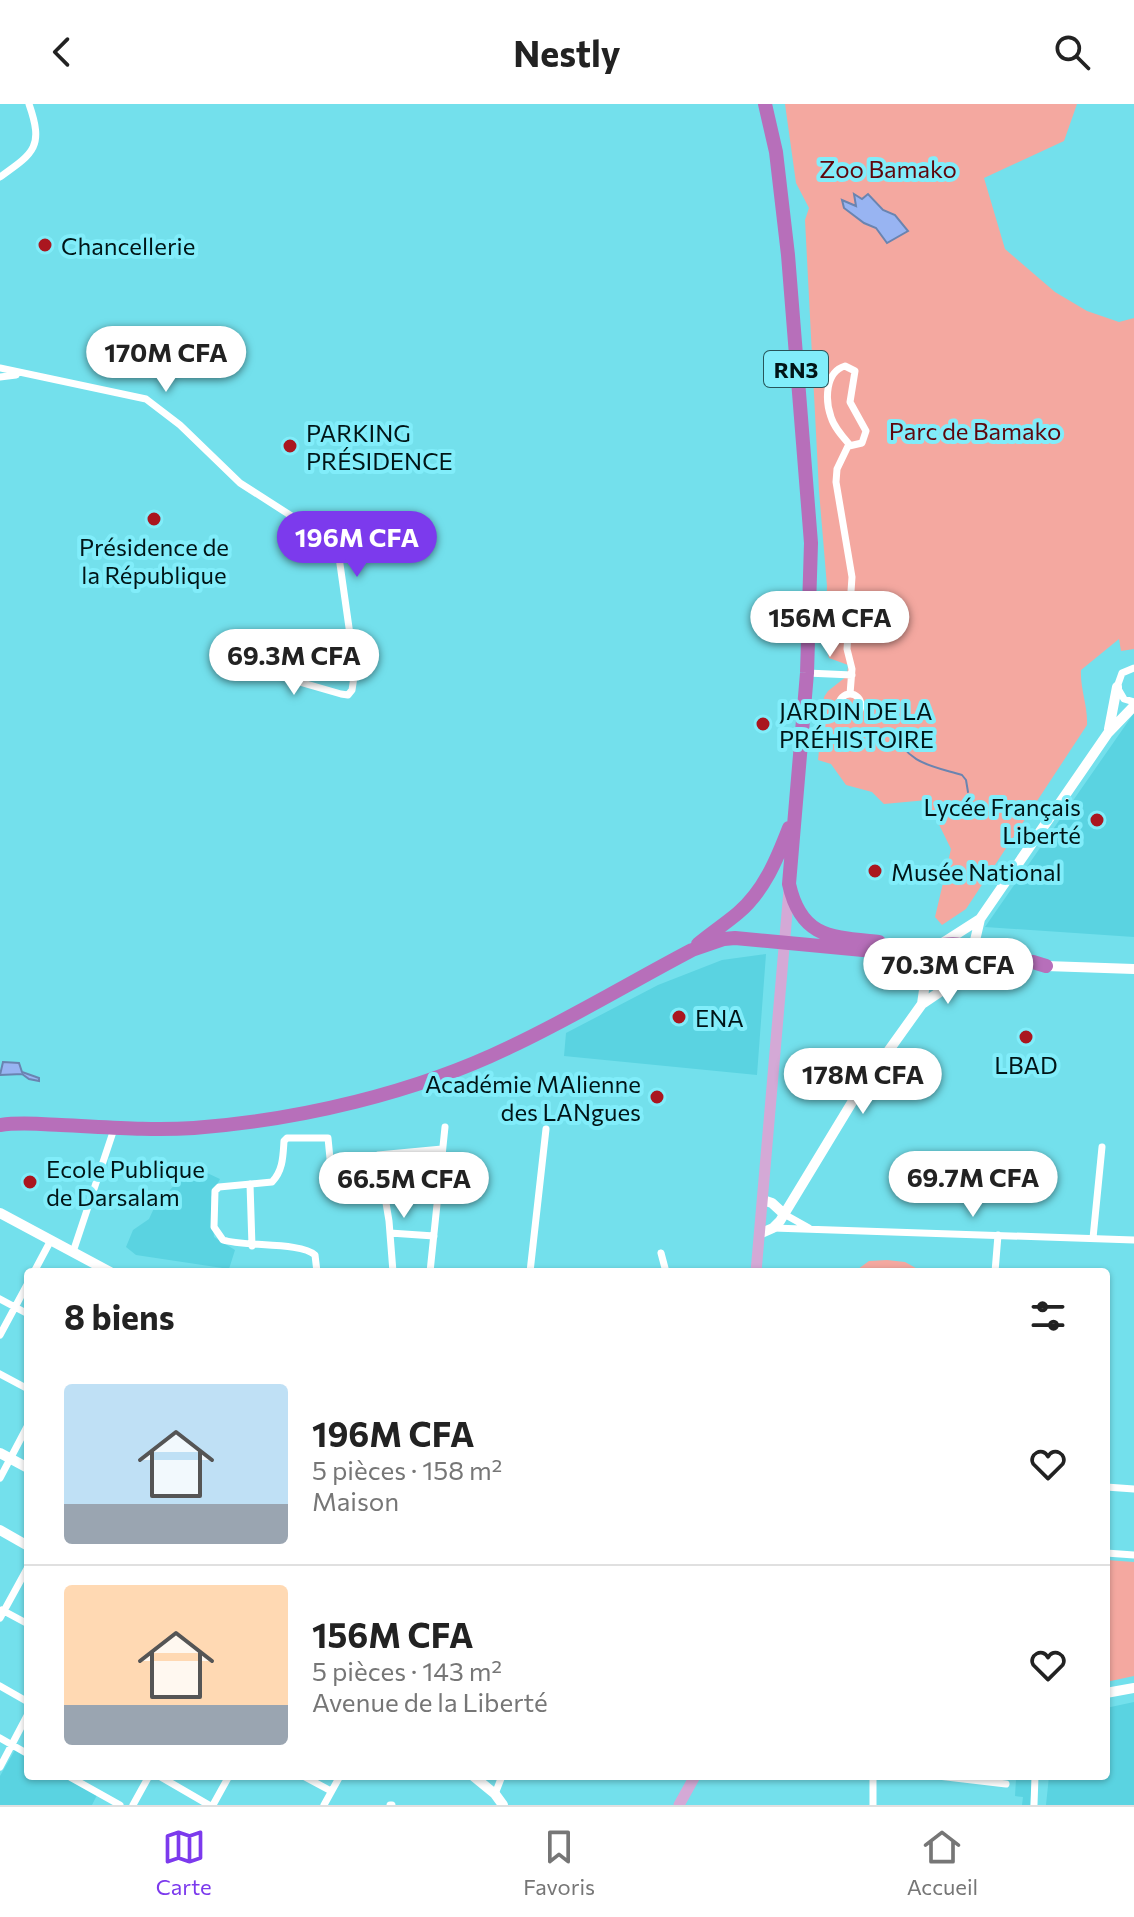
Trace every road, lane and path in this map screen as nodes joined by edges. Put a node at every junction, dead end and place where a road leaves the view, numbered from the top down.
1 (29, 104) edge
2 (765, 104) edge
3 (0, 166) edge
4 (3, 175) edge
5 (0, 368) edge
6 (22, 375) junction
7 (0, 377) edge
8 (849, 446) junction
9 (244, 666) dead end
10 (1134, 668) edge
11 (807, 673) junction
12 (852, 675) junction
13 (1117, 687) junction
14 (850, 694) dead end
15 (1134, 704) edge
16 (1108, 733) junction
17 (795, 813) junction
18 (789, 884) junction
19 (980, 919) junction
20 (941, 944) junction
21 (692, 950) junction
22 (978, 957) junction
23 (926, 961) junction
24 (1046, 966) joint
25 (1134, 969) edge
26 (956, 981) junction
27 (922, 1004) junction
28 (0, 1125) edge
29 (115, 1127) junction
30 (445, 1127) dead end
31 (546, 1129) dead end
32 (1102, 1147) dead end
33 (442, 1149) junction
34 (332, 1179) dead end
35 (250, 1184) junction
36 (763, 1200) junction
37 (0, 1213) edge
38 (784, 1214) junction
39 (773, 1228) junction
40 (811, 1229) junction
41 (390, 1233) junction
42 (759, 1234) junction
43 (998, 1235) junction
44 (434, 1236) junction
45 (1093, 1238) junction
46 (51, 1240) junction
47 (1134, 1240) edge
48 (252, 1246) junction
49 (73, 1252) junction
50 (661, 1253) dead end
51 (36, 1268) edge
52 (103, 1268) edge
53 (317, 1268) edge
54 (393, 1268) edge
55 (430, 1268) edge
56 (530, 1268) edge
57 (665, 1268) edge
58 (756, 1268) edge
59 (995, 1268) edge
60 (24, 1290) edge
61 (0, 1299) edge
62 (15, 1307) junction
63 (24, 1312) edge
64 (0, 1335) edge
65 (0, 1374) edge
66 (24, 1387) edge
67 (24, 1430) edge
68 (5, 1456) edge
69 (24, 1466) edge
70 (0, 1478) edge
71 (1110, 1487) edge
72 (1134, 1489) edge
73 (0, 1530) edge
74 (24, 1544) edge
75 (1110, 1553) edge
76 (1134, 1555) edge
77 (24, 1574) edge
78 (1, 1613) edge
79 (24, 1622) edge
80 (0, 1686) edge
81 (1134, 1688) edge
82 (1110, 1692) edge
83 (24, 1700) edge
84 (24, 1721) edge
85 (0, 1738) edge
86 (11, 1744) junction
87 (24, 1752) edge
88 (0, 1767) edge
89 (76, 1780) edge
90 (147, 1780) edge
91 (166, 1780) edge
92 (227, 1780) edge
93 (310, 1780) edge
94 (338, 1780) edge
95 (478, 1780) edge
96 (500, 1780) edge
97 (693, 1780) edge
98 (873, 1780) edge
99 (972, 1780) edge
100 (1035, 1780) edge
101 (1006, 1784) dead end
102 (331, 1791) junction
103 (495, 1794) junction
104 (120, 1805) edge
105 (133, 1805) edge
106 (211, 1805) edge
107 (324, 1805) edge
108 (503, 1805) edge
109 (679, 1805) edge
110 (873, 1805) edge
111 (1034, 1805) edge

1 - 4 street
2 - 11 highway, RN3
3 - 4 street
5 - 6 street
6 - 7 street
6 - 9 street
8 - 8 street
8 - 12 street
10 - 13 street
11 - 12 street
11 - 17 highway, RN3
12 - 14 street
13 - 15 street
13 - 16 street
15 - 16 street
16 - 19 street
17 - 18 highway
17 - 21 highway
18 - 20 highway
18 - 36 main road
19 - 20 street
19 - 22 street
20 - 22 highway
20 - 23 street
21 - 23 highway
21 - 29 highway
22 - 23 highway
22 - 24 highway
22 - 26 highway
23 - 26 highway
23 - 27 street
24 - 25 street
26 - 27 street
27 - 38 street
28 - 29 highway
29 - 49 street
30 - 33 street
31 - 56 street
32 - 45 street
33 - 41 street
33 - 44 street
34 - 35 street
35 - 48 street
35 - 48 street
36 - 38 street
36 - 42 main road
37 - 46 street
38 - 39 street
38 - 40 street
39 - 40 street
39 - 42 street
40 - 43 street
41 - 44 street
41 - 54 street
42 - 58 main road
43 - 45 street
43 - 59 street
44 - 55 street
45 - 47 street
46 - 49 street
46 - 51 street
48 - 53 street
49 - 52 street
50 - 57 street
60 - 62 street
61 - 62 street
62 - 63 street
62 - 64 street
65 - 66 street
67 - 68 street
68 - 69 street
68 - 70 street
71 - 72 street
73 - 74 street
75 - 76 street
77 - 78 street
78 - 79 street
80 - 83 street
81 - 82 street
84 - 86 street
85 - 86 street
86 - 87 street
86 - 88 street
89 - 104 street
90 - 105 street
91 - 106 street
92 - 106 street
93 - 102 street
94 - 102 street
95 - 103 street
96 - 103 street
97 - 109 main road
98 - 110 street
99 - 101 street
100 - 111 street
102 - 107 street
103 - 108 street

